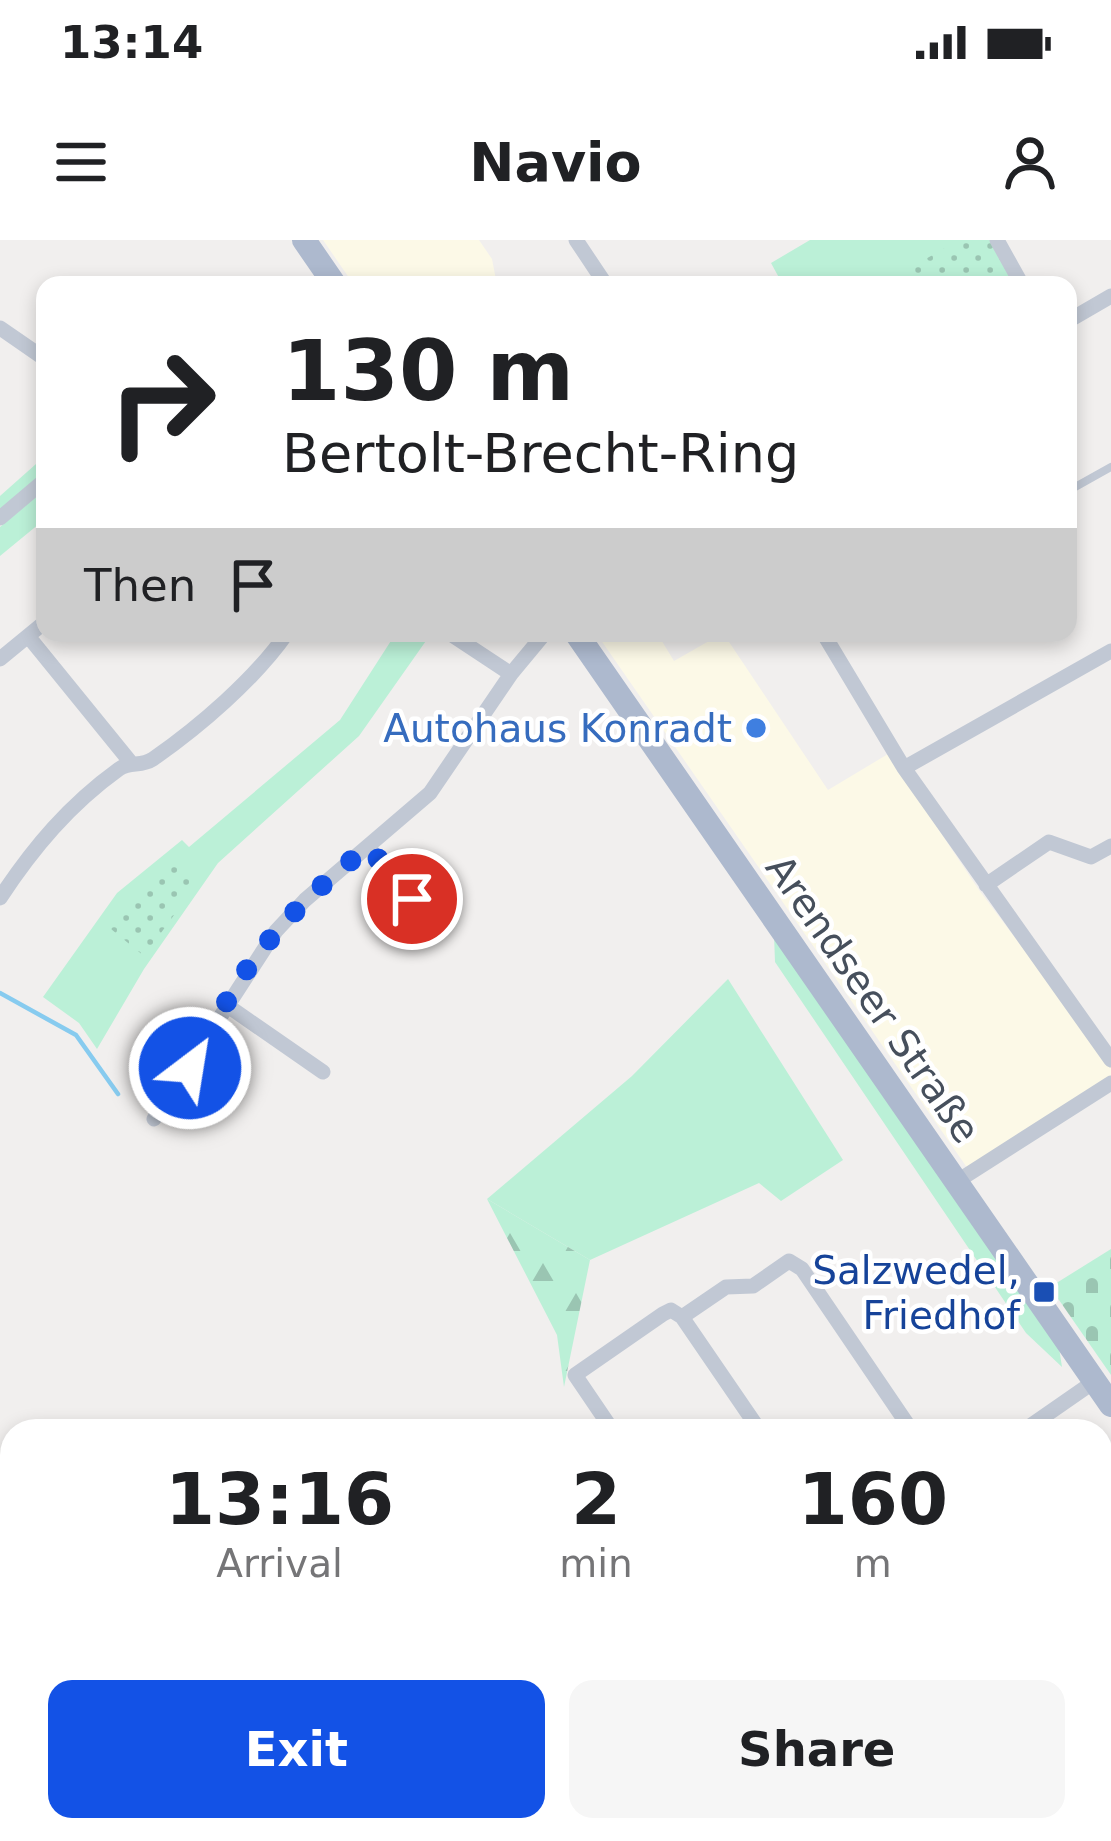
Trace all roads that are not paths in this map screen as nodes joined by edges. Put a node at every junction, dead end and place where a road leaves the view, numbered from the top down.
1 (304, 240) edge
2 (576, 240) edge
3 (998, 240) edge
4 (326, 276) edge
5 (600, 276) edge
6 (1017, 276) edge
7 (1111, 296) edge
8 (1077, 316) edge
9 (0, 328) edge
10 (36, 352) edge
11 (1111, 466) edge
12 (1077, 486) edge
13 (36, 488) edge
14 (0, 518) edge
15 (36, 629) edge
16 (28, 636) junction
17 (280, 642) edge
18 (463, 642) edge
19 (538, 642) edge
20 (582, 642) edge
21 (828, 642) edge
22 (1111, 651) edge
23 (0, 659) edge
24 (511, 674) junction
25 (132, 764) junction
26 (904, 768) junction
27 (1111, 846) edge
28 (368, 847) junction
29 (986, 885) junction
30 (0, 898) edge
31 (434, 926) dead end
32 (225, 1004) junction
33 (1111, 1060) edge
34 (323, 1072) dead end
35 (1111, 1083) edge
36 (154, 1119) dead end
37 (956, 1181) junction
38 (682, 1317) junction
39 (1094, 1381) junction
40 (1111, 1405) edge
41 (605, 1419) edge
42 (752, 1419) edge
43 (904, 1419) edge
44 (1040, 1419) edge

1 - 4 main road
2 - 5 street
3 - 6 street
7 - 8 street
9 - 10 street
11 - 12 lane
13 - 14 street
15 - 16 street
16 - 23 street
16 - 25 street
17 - 25 street
18 - 24 street
19 - 24 street
20 - 37 main road, Arendseer Straße
21 - 26 street
22 - 26 street
24 - 28 street
25 - 30 street
26 - 29 street
27 - 29 street
28 - 31 street
28 - 32 street
29 - 33 street
32 - 34 street
32 - 36 street
35 - 37 street
37 - 39 main road, Arendseer Straße
38 - 41 street
38 - 42 street
38 - 43 street
39 - 40 main road, Arendseer Straße
39 - 44 street

